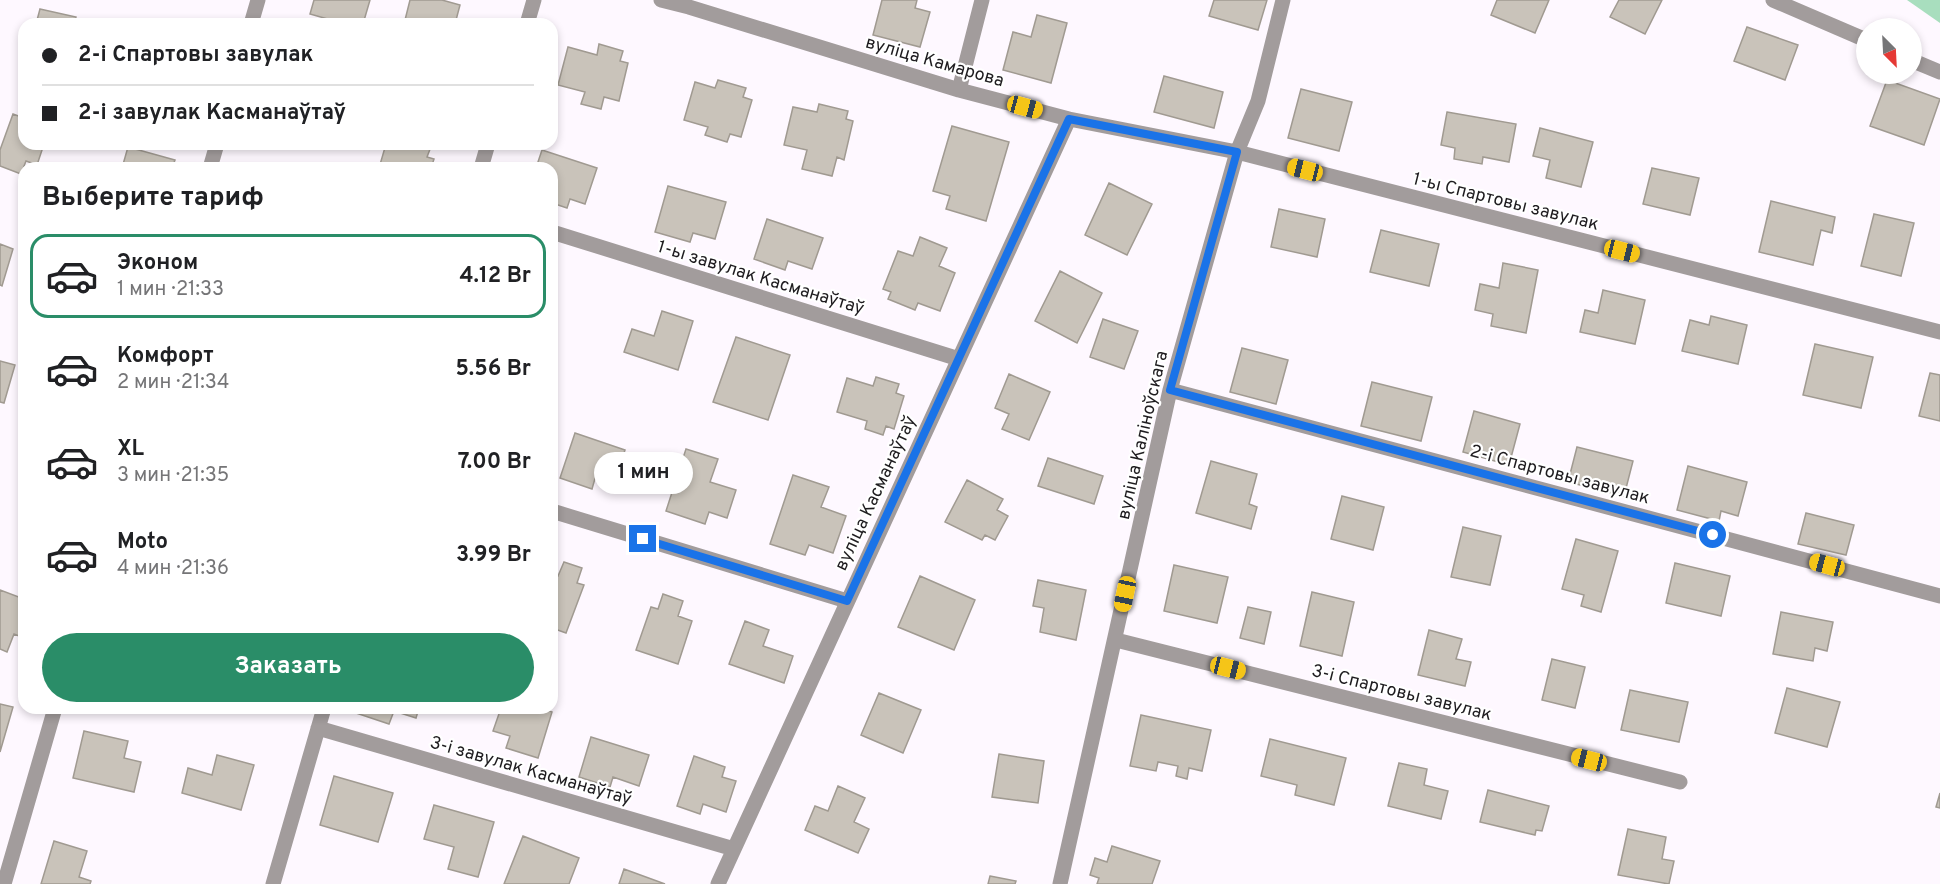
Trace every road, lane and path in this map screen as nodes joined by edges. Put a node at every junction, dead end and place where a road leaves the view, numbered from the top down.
1 (258, 0) edge
2 (534, 0) edge
3 (661, 0) edge
4 (982, 0) edge
5 (1283, 0) edge
6 (1773, 0) edge
7 (690, 3) edge
8 (253, 18) edge
9 (529, 18) edge
10 (1856, 36) edge
11 (1922, 65) edge
12 (1940, 72) edge
13 (959, 90) junction
14 (1069, 119) junction
15 (1237, 152) junction
16 (558, 234) edge
17 (1940, 332) edge
18 (959, 359) junction
19 (1170, 390) junction
20 (558, 513) edge
21 (1940, 596) edge
22 (847, 601) junction
23 (1116, 640) junction
24 (53, 714) edge
25 (322, 714) edge
26 (318, 728) junction
27 (1680, 782) dead end
28 (734, 849) junction
29 (4, 884) edge
30 (273, 884) edge
31 (718, 884) edge
32 (1060, 884) edge

1 - 8 street
2 - 9 street
3 - 7 street, вуліца Камарова
4 - 13 street
5 - 15 street, вуліца Каліноўскага
6 - 10 street
7 - 13 street, вуліца Камарова
11 - 12 street
13 - 14 street, вуліца Камарова
14 - 15 street, вуліца Камарова
14 - 18 street, вуліца Касманаўтаў
15 - 17 street, 1-ы Спартовы завулак
15 - 19 street, вуліца Каліноўскага
16 - 18 street, 1-ы завулак Касманаўтаў
18 - 22 street, вуліца Касманаўтаў
19 - 21 street, 2-і Спартовы завулак
19 - 23 street, вуліца Каліноўскага
20 - 22 street
22 - 28 street, вуліца Касманаўтаў
23 - 27 street, 3-і Спартовы завулак
23 - 32 street, вуліца Каліноўскага
24 - 29 street
25 - 26 street
26 - 28 street, 3-і завулак Касманаўтаў
26 - 30 street
28 - 31 street, вуліца Касманаўтаў

